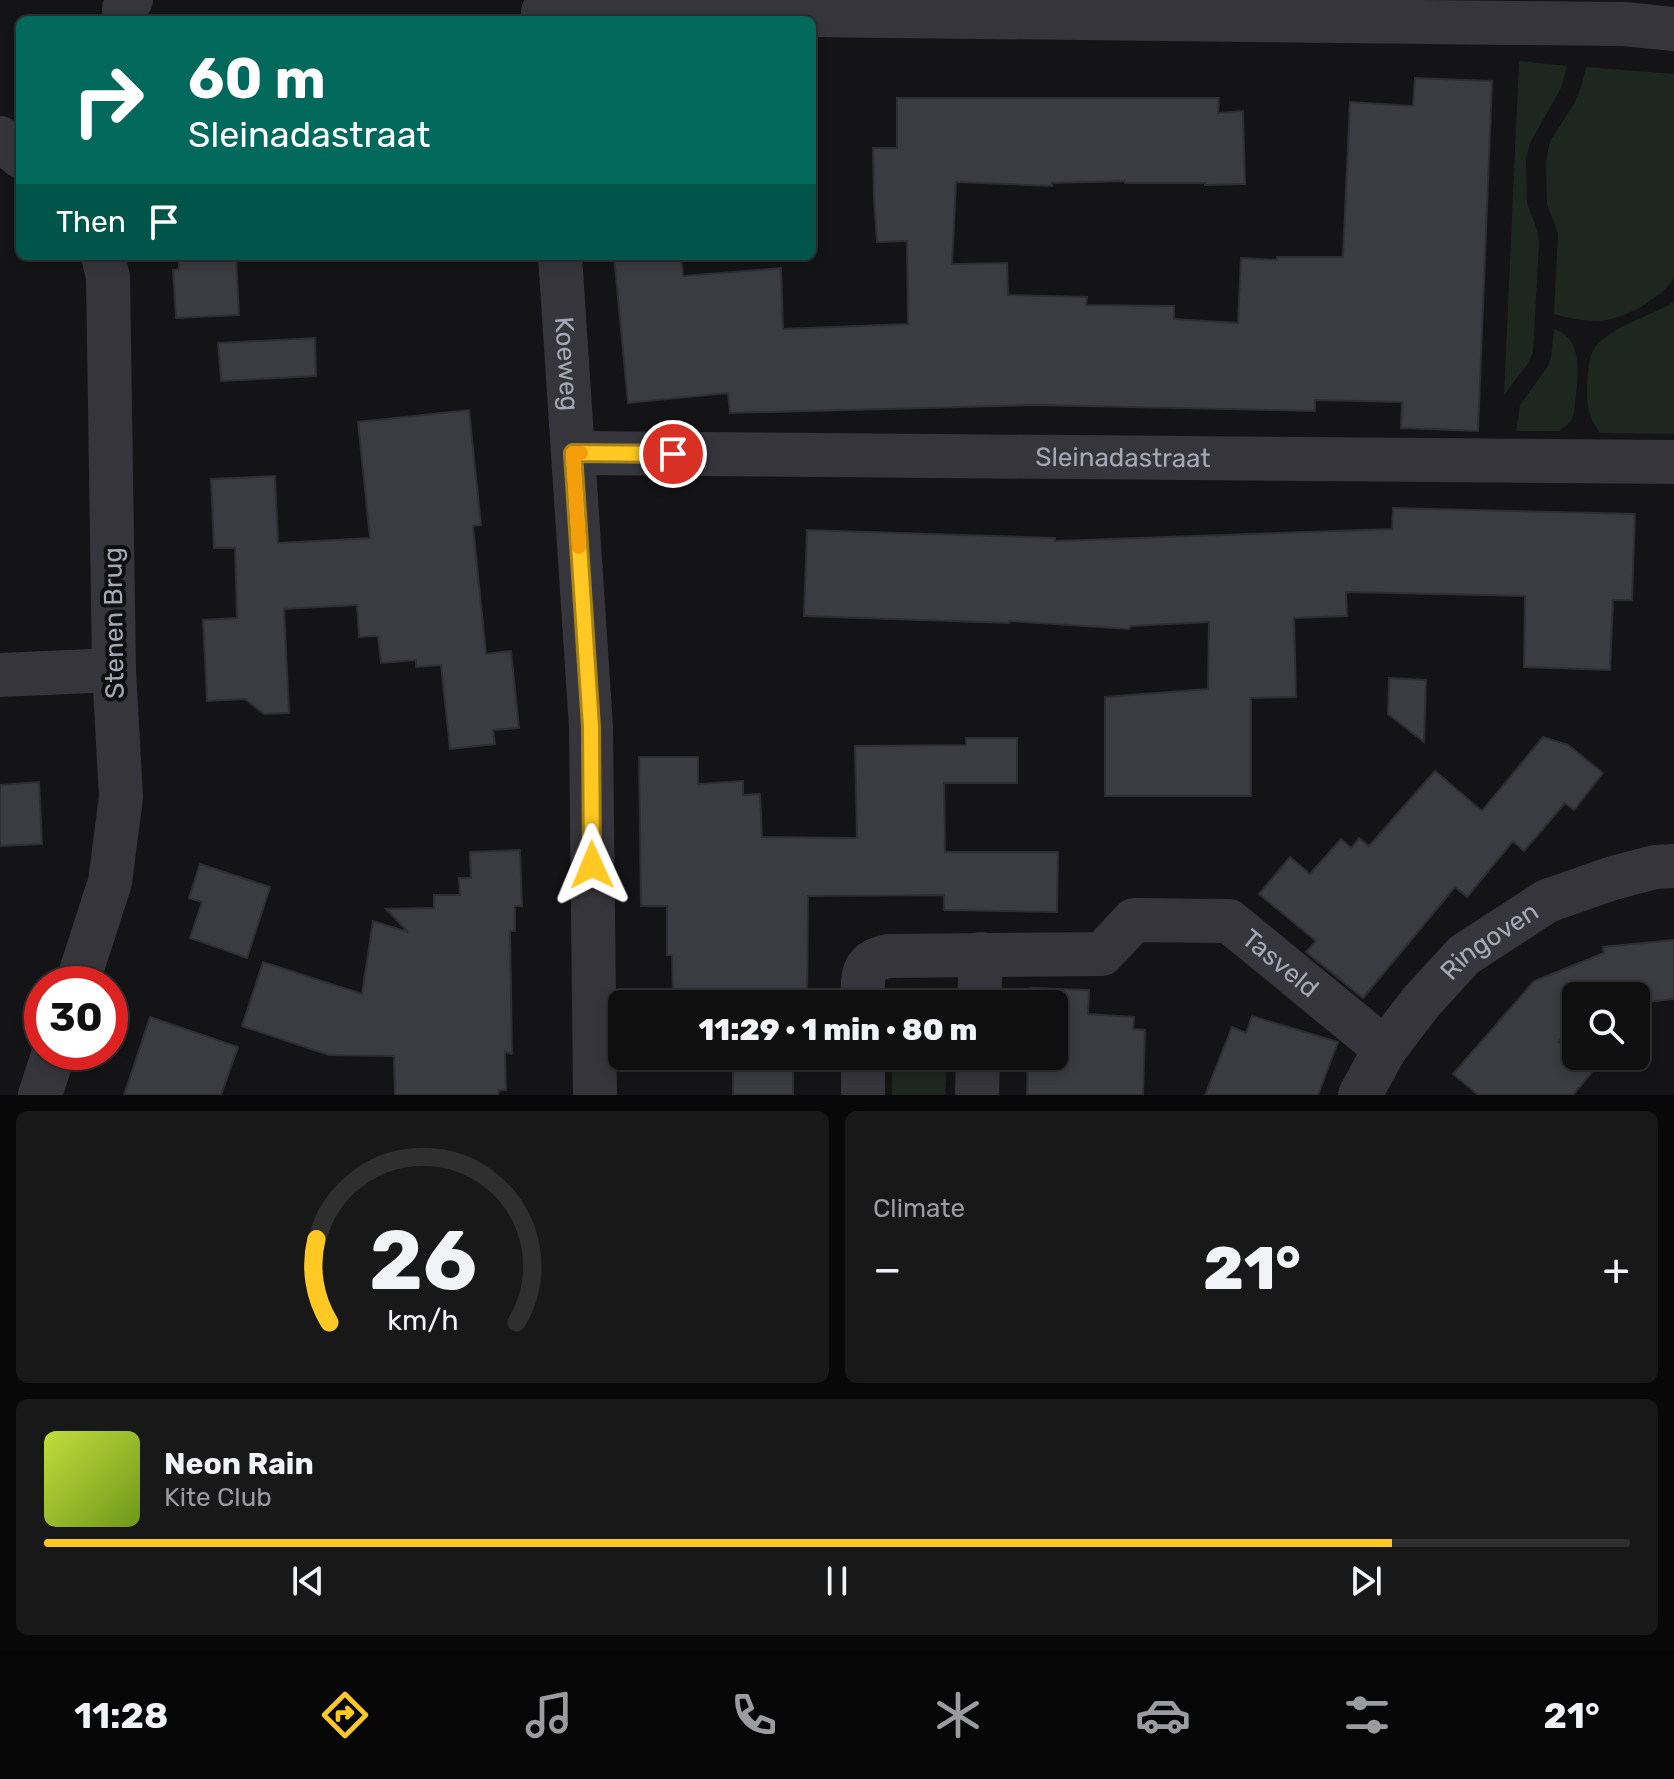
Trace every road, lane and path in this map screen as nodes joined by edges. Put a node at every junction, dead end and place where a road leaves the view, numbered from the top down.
1 (543, 11) edge
2 (1625, 12) edge
3 (1674, 29) edge
4 (0, 138) edge
5 (16, 152) edge
6 (104, 260) edge
7 (560, 260) edge
8 (573, 453) junction
9 (1674, 462) edge
10 (114, 670) junction
11 (0, 675) edge
12 (1674, 866) edge
13 (981, 954) junction
14 (83, 966) edge
15 (863, 990) edge
16 (980, 990) edge
17 (1385, 1049) junction
18 (48, 1070) edge
19 (863, 1070) edge
20 (978, 1070) edge
21 (40, 1095) edge
22 (595, 1095) edge
23 (863, 1095) edge
24 (977, 1095) edge
25 (1360, 1095) edge

1 - 2 street
2 - 3 street
4 - 5 street
6 - 10 street, Stenen Brug
7 - 8 street, Koeweg
8 - 9 street, Sleinadastraat
8 - 22 street, Koeweg
10 - 11 street
10 - 14 street, Stenen Brug
12 - 17 street, Ringoven
13 - 15 street, Tasveld
13 - 16 street
13 - 17 street, Tasveld
17 - 25 street, Ringoven
18 - 21 street
19 - 23 street
20 - 24 street

